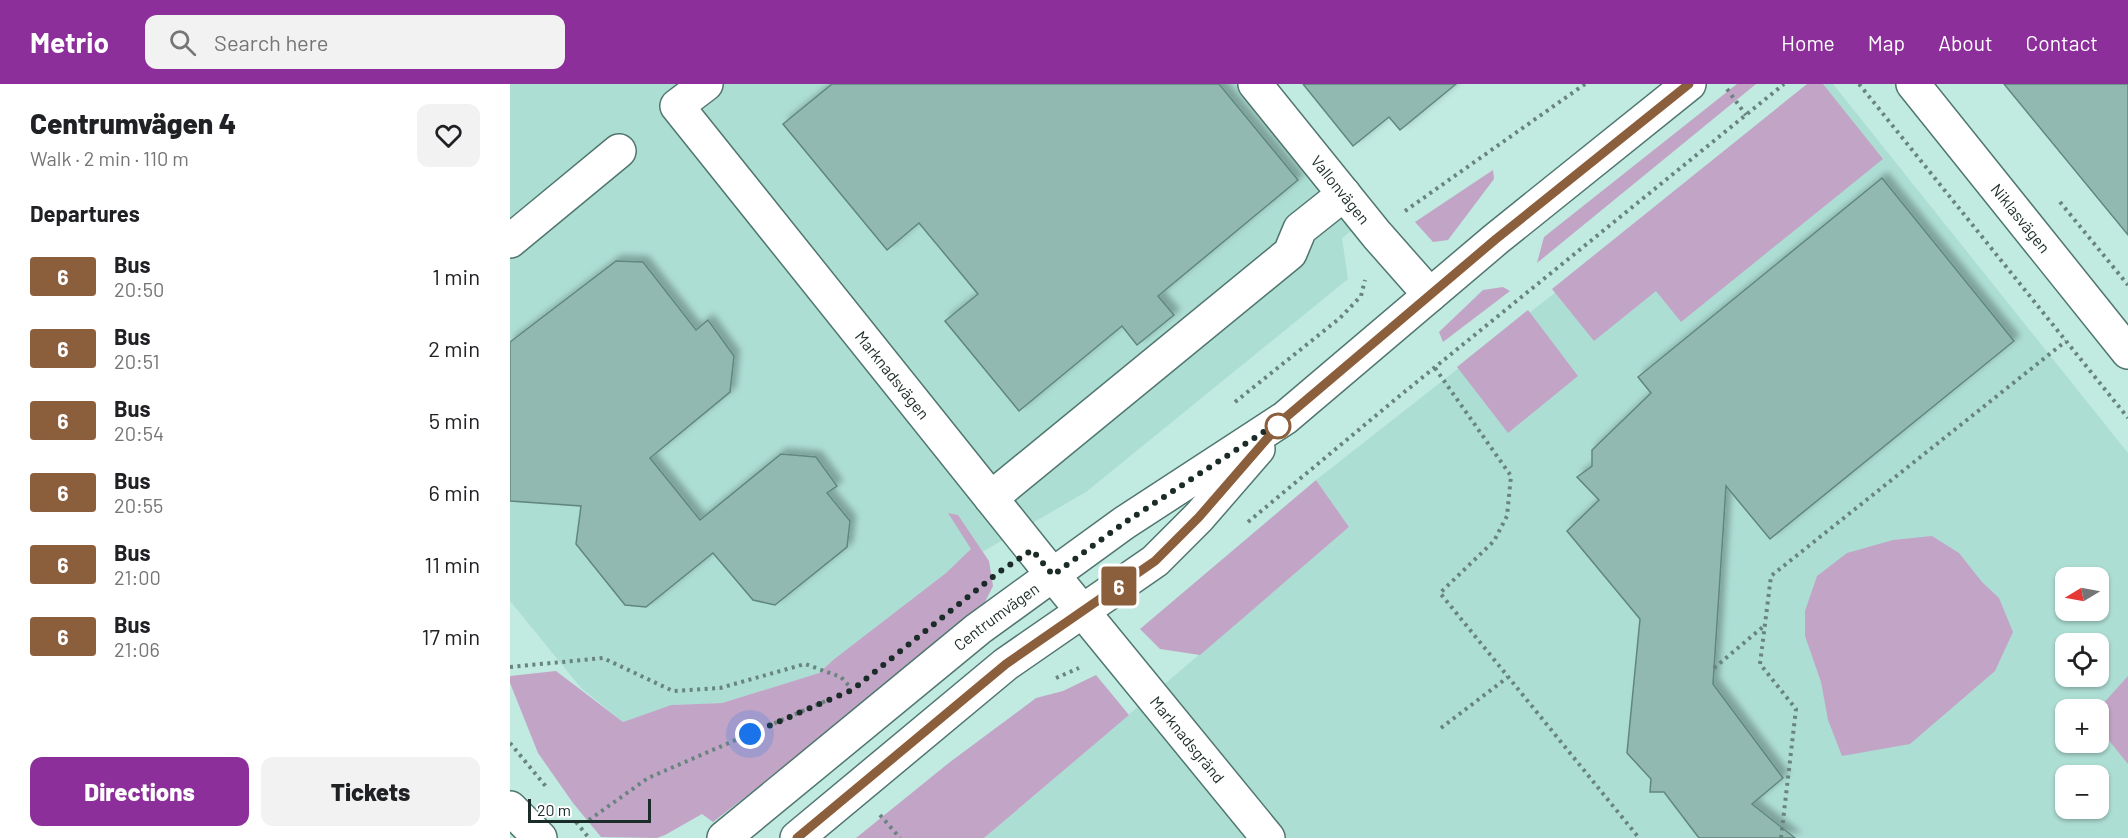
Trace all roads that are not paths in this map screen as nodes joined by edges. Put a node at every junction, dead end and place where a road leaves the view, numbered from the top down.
1 (706, 84) edge
2 (1255, 84) edge
3 (1689, 84) edge
4 (1913, 84) edge
5 (620, 151) dead end
6 (1344, 194) junction
7 (510, 241) edge
8 (1430, 295) junction
9 (2128, 352) edge
10 (1285, 418) junction
11 (991, 498) junction
12 (1053, 575) junction
13 (1082, 611) junction
14 (1107, 642) joint
15 (510, 808) edge
16 (540, 838) edge
17 (724, 838) edge
18 (797, 838) edge
19 (1268, 838) edge

1 - 11 main road, Marknadsvägen
2 - 6 main road, Vallonvägen
3 - 8 main road, Centrumvägen
4 - 9 main road, Niklasvägen
5 - 7 main road
6 - 8 main road, Vallonvägen
6 - 11 main road
8 - 10 main road, Centrumvägen
10 - 12 main road, Centrumvägen
10 - 13 main road, Centrumvägen
11 - 12 main road, Marknadsvägen
12 - 13 main road, Marknadsvägen
12 - 17 main road, Centrumvägen
13 - 14 main road, Marknadsvägen
13 - 18 main road, Centrumvägen
14 - 19 main road, Marknadsgränd
15 - 16 main road

